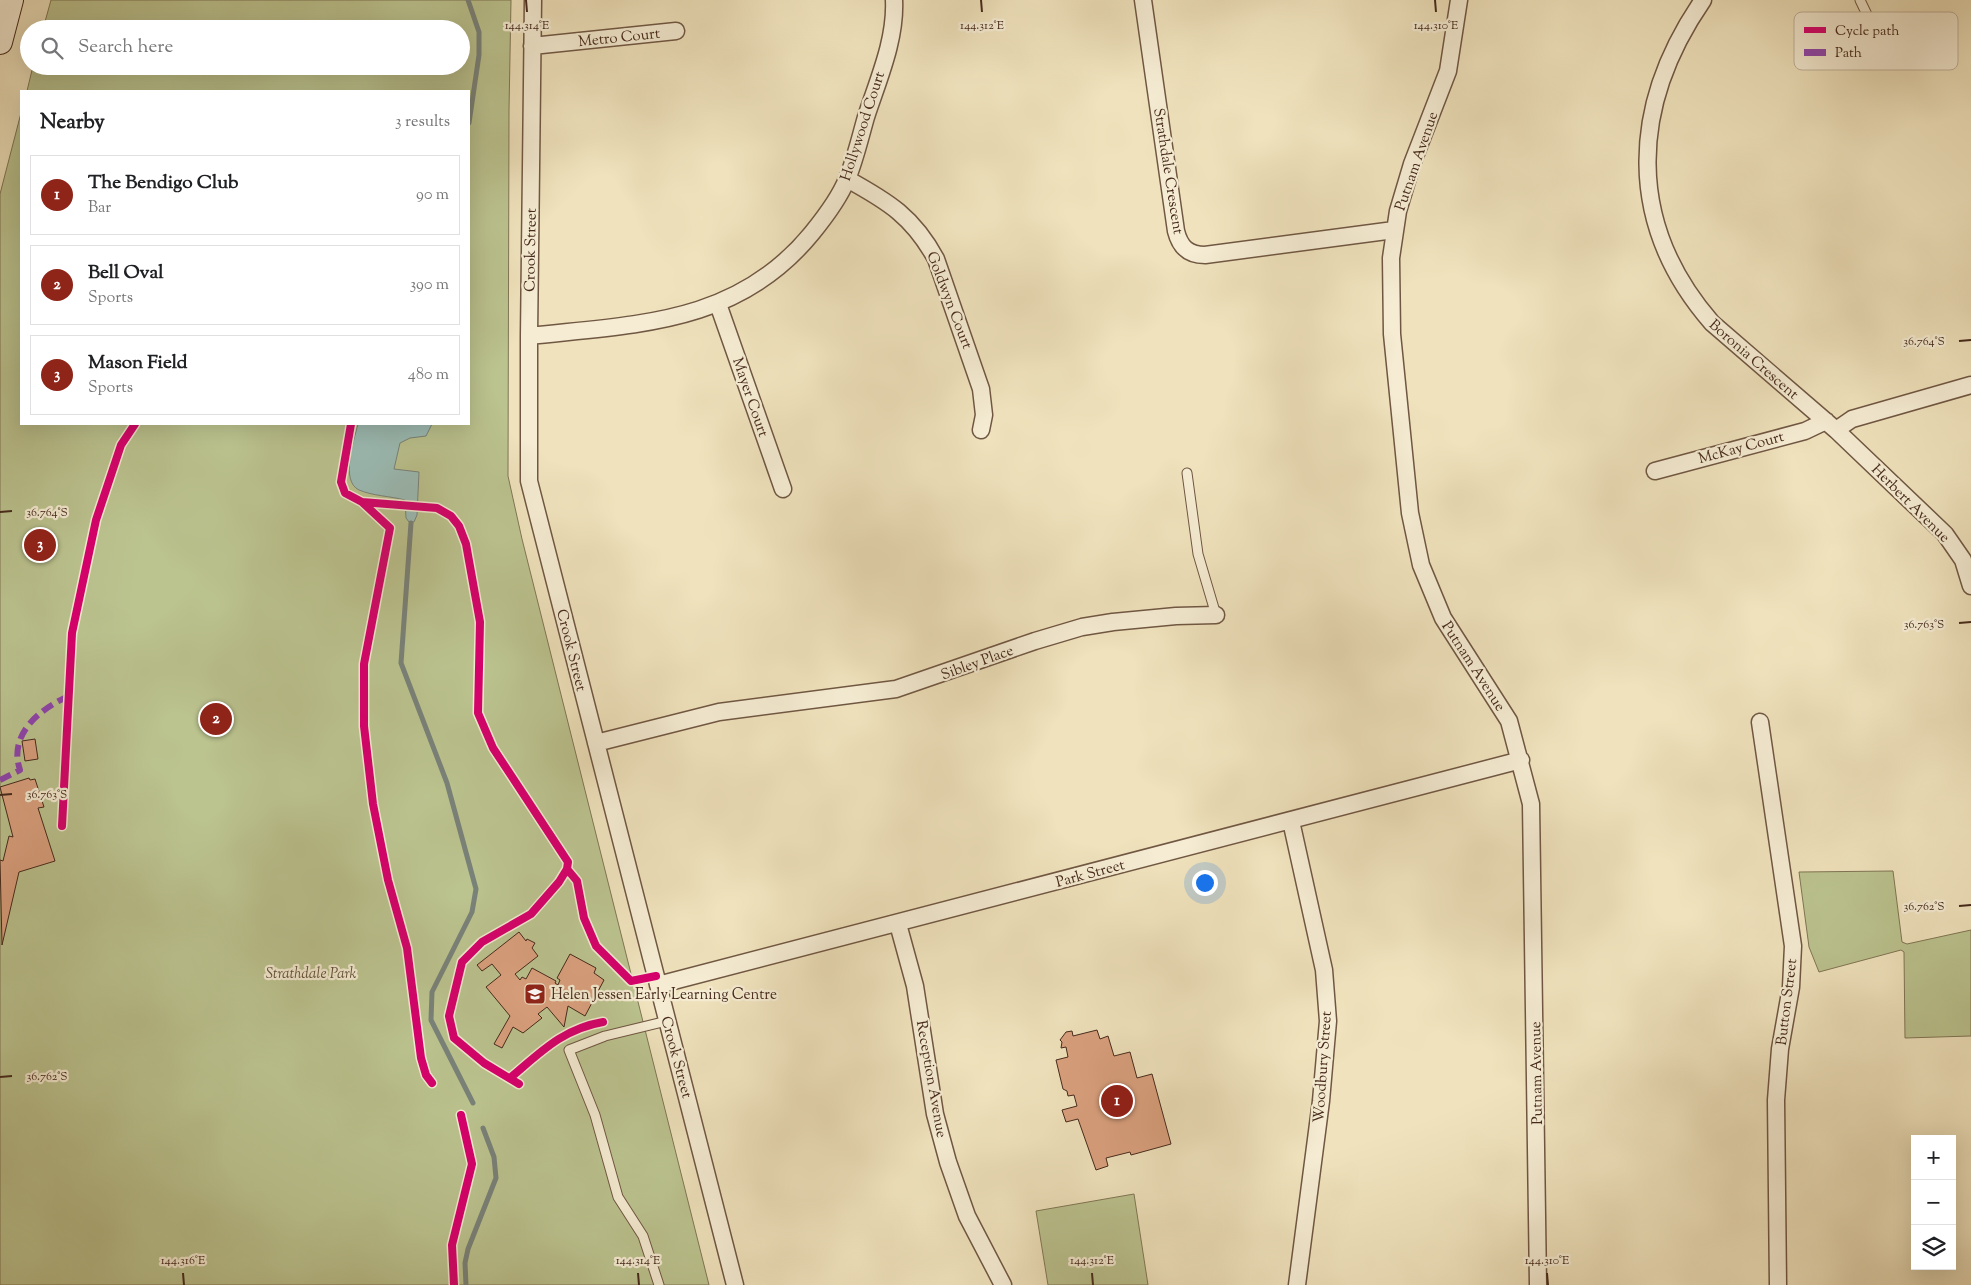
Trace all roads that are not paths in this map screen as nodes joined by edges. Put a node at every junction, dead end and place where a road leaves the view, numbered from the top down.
1 (11, 0) edge
2 (533, 0) edge
3 (894, 0) edge
4 (1143, 0) edge
5 (1459, 0) edge
6 (1703, 0) edge
7 (1860, 0) edge
8 (1866, 12) edge
9 (676, 31) dead end
10 (0, 42) edge
11 (532, 46) junction
12 (847, 179) junction
13 (1394, 230) junction
14 (718, 304) junction
15 (529, 336) junction
16 (1971, 385) edge
17 (1831, 426) junction
18 (981, 430) dead end
19 (1655, 470) dead end
20 (1187, 473) dead end
21 (783, 490) dead end
22 (1971, 586) edge
23 (1216, 615) joint
24 (1760, 722) dead end
25 (596, 743) junction
26 (1521, 760) junction
27 (1291, 821) junction
28 (898, 924) junction
29 (658, 985) junction
30 (667, 1021) junction
31 (659, 1285) edge
32 (735, 1285) edge
33 (1003, 1285) edge
34 (1297, 1285) edge
35 (1538, 1285) edge
36 (1778, 1285) edge

1 - 10 main road
2 - 11 street, Crook Street
3 - 12 street, Hollywood Court
4 - 13 street, Strathdale Crescent
5 - 13 street, Putnam Avenue
6 - 17 street, Boronia Crescent
7 - 8 lane
9 - 11 street, Metro Court
11 - 15 street, Crook Street
12 - 14 street, Hollywood Court
12 - 18 street, Goldwyn Court
13 - 26 street, Putnam Avenue
14 - 15 street, Hollywood Court
14 - 21 street, Mayer Court
15 - 25 street, Crook Street
16 - 17 street, McKay Court
17 - 19 street, McKay Court
17 - 22 street, Herbert Avenue
20 - 23 lane, Sibley Place
23 - 25 street, Sibley Place
24 - 36 street, Button Street
25 - 29 street, Crook Street
26 - 27 street, Park Street
26 - 35 street, Putnam Avenue
27 - 28 street, Park Street
27 - 34 street, Woodbury Street
28 - 29 street, Park Street
28 - 33 street, Reception Avenue
29 - 30 street, Crook Street
30 - 31 lane
30 - 32 street, Crook Street

